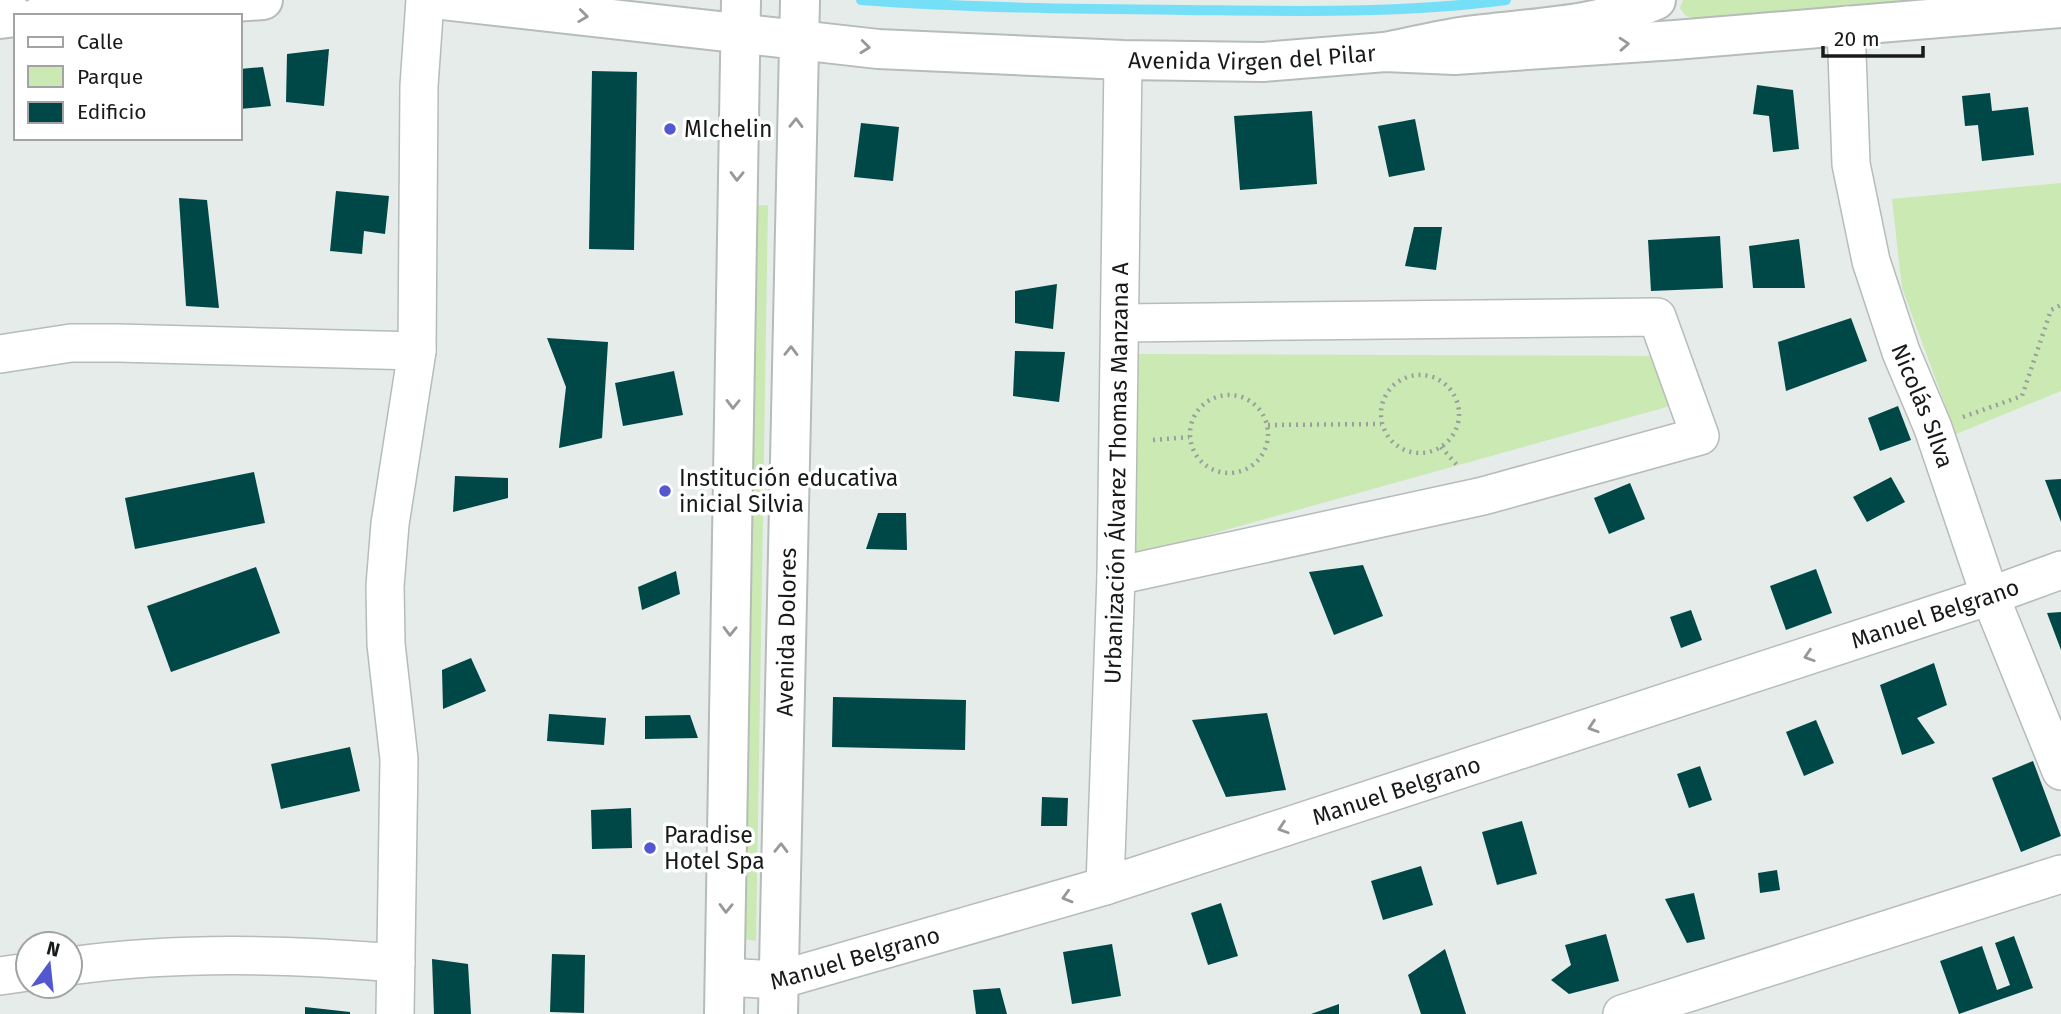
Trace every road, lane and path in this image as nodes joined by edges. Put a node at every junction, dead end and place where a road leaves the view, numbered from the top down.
1 (261, 0) edge
2 (425, 0) edge
3 (443, 0) edge
4 (1656, 0) edge
5 (2061, 8) edge
6 (68, 14) edge
7 (741, 15) edge
8 (798, 19) edge
9 (1846, 25) junction
10 (1385, 52) junction
11 (1123, 61) junction
12 (2061, 305) edge
13 (1121, 323) junction
14 (417, 351) junction
15 (0, 354) edge
16 (1381, 424) junction
17 (1268, 425) junction
18 (1933, 428) junction
19 (2061, 570) edge
20 (1116, 576) junction
21 (1990, 596) junction
22 (2061, 771) edge
23 (2061, 874) edge
24 (1105, 887) junction
25 (396, 963) junction
26 (84, 964) edge
27 (724, 995) edge
28 (778, 997) edge
29 (395, 1014) edge
30 (1622, 1014) edge

1 - 6 main road
2 - 14 street
3 -> 7 main road, Avenida Virgen del Pilar
4 - 10 main road
5 - 9 main road, Avenida Virgen del Pilar
7 - 8 main road, Avenida Virgen del Pilar
7 -> 27 main road
8 -> 11 main road, Avenida Virgen del Pilar
28 -> 8 main road, Avenida Dolores
10 -> 9 main road, Avenida Virgen del Pilar
9 - 18 street, Nicolás SIlva
10 - 11 main road, Avenida Virgen del Pilar
11 - 13 street, Urbanización Álvarez Thomas Manzana A
12 - 18 path
13 - 20 street, Urbanización Álvarez Thomas Manzana A
13 - 20 street
14 - 15 street
14 - 25 street
16 - 16 path
16 - 17 path
17 - 17 path
18 - 21 street, Nicolás SIlva
19 - 21 street, Manuel Belgrano
20 - 24 street, Urbanización Álvarez Thomas Manzana A
21 - 22 street, Nicolás SIlva
21 -> 24 street, Manuel Belgrano
23 - 30 street
24 -> 28 street, Manuel Belgrano
25 - 26 street
25 - 29 street
27 - 28 street, Manuel Belgrano

